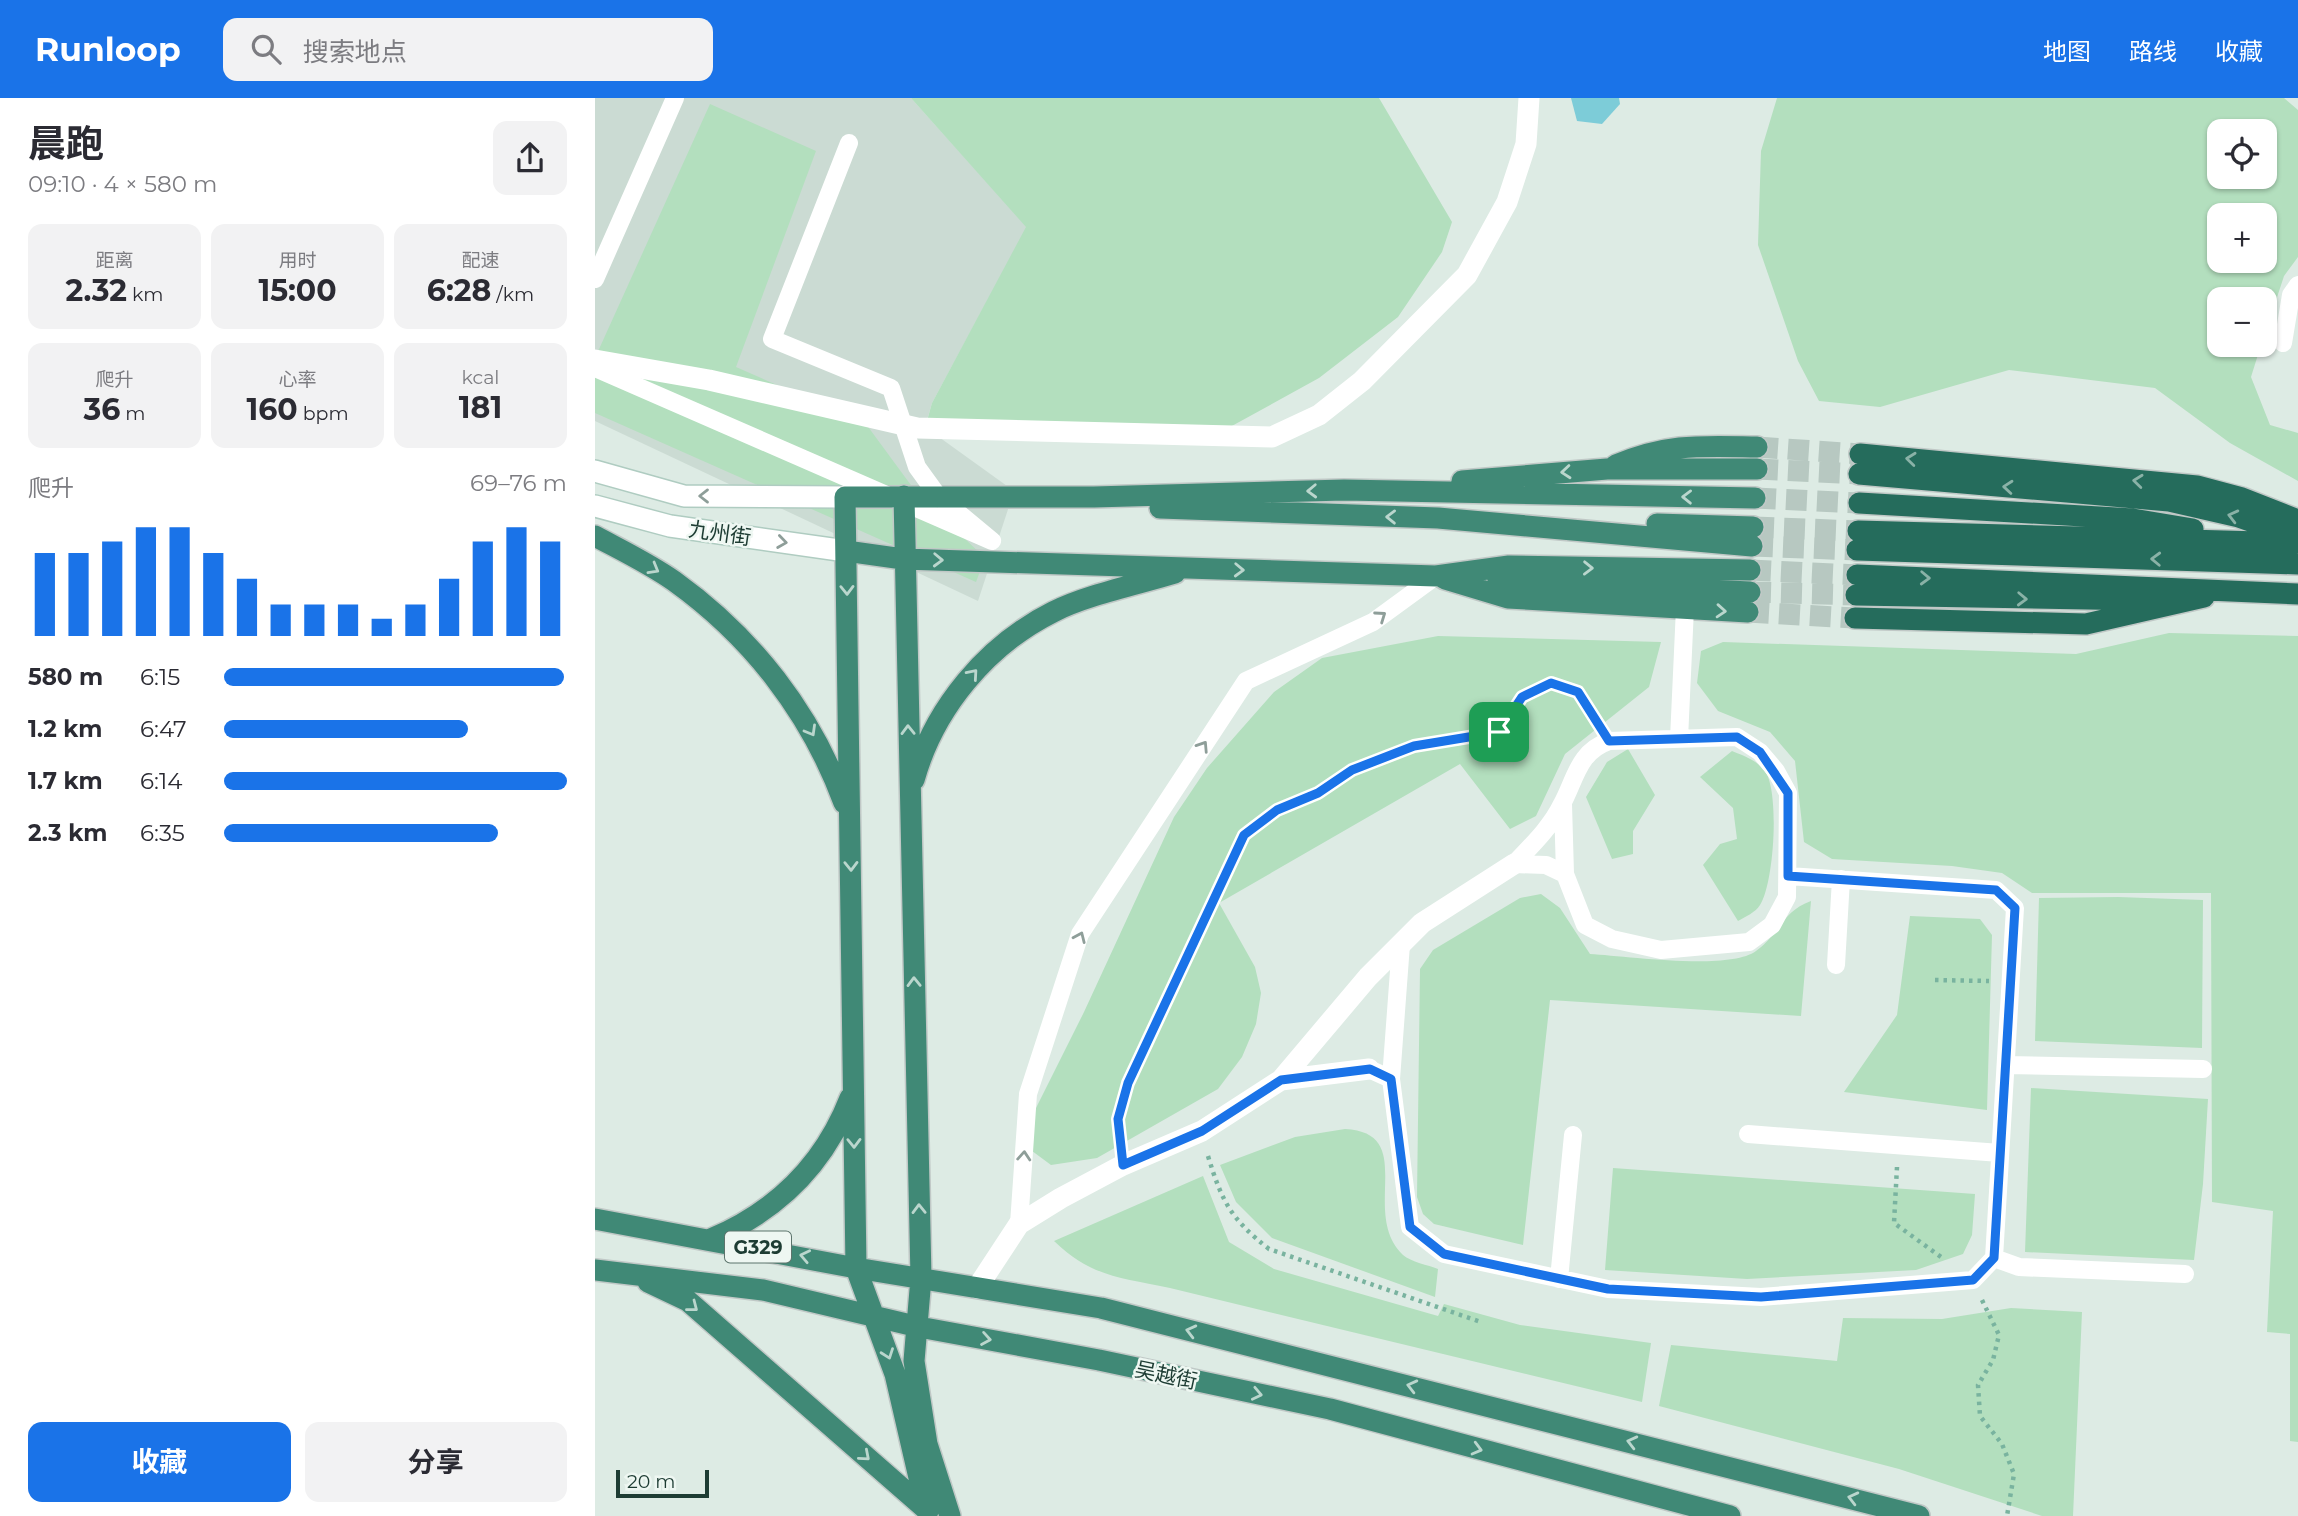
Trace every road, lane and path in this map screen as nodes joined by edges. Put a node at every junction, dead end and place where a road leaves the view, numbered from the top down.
1 (675, 98) edge
2 (1529, 98) edge
3 (849, 143) dead end
4 (595, 279) edge
5 (2298, 285) edge
6 (2283, 343) dead end
7 (595, 360) edge
8 (595, 368) edge
9 (1757, 447) tunnel mouth
10 (1757, 468) tunnel mouth
11 (1607, 469) junction
12 (595, 471) edge
13 (1344, 490) junction
14 (904, 496) junction
15 (845, 497) junction
16 (1755, 498) tunnel mouth
17 (1859, 503) tunnel mouth
18 (595, 506) edge
19 (2298, 520) edge
20 (595, 536) edge
21 (1753, 536) tunnel mouth
22 (2298, 538) edge
23 (2264, 542) junction
24 (2298, 544) edge
25 (846, 551) junction
26 (903, 559) junction
27 (2298, 564) edge
28 (1191, 568) junction
29 (1750, 570) tunnel mouth
30 (1436, 576) junction
31 (2291, 594) edge
32 (2205, 597) junction
33 (1685, 608) junction
34 (1856, 618) tunnel mouth
35 (1679, 739) junction
36 (1609, 741) junction
37 (909, 799) junction
38 (1563, 804) junction
39 (850, 819) junction
40 (1514, 864) junction
41 (1565, 874) junction
42 (1788, 876) junction
43 (1842, 880) junction
44 (1401, 944) junction
45 (1836, 965) dead end
46 (1935, 980) dead end
47 (2011, 982) junction
48 (2006, 1065) junction
49 (1370, 1069) joint
50 (2203, 1069) dead end
51 (1391, 1079) junction
52 (1281, 1080) junction
53 (854, 1089) junction
54 (1202, 1131) junction
55 (1748, 1134) dead end
56 (1573, 1135) dead end
57 (1898, 1146) junction
58 (2000, 1153) junction
59 (1123, 1165) junction
60 (595, 1219) edge
61 (1019, 1224) junction
62 (711, 1238) junction
63 (1994, 1258) junction
64 (856, 1268) junction
65 (595, 1270) edge
66 (2185, 1274) dead end
67 (633, 1275) junction
68 (921, 1278) junction
69 (1559, 1279) junction
70 (1973, 1280) junction
71 (977, 1288) junction
72 (875, 1316) junction
73 (1481, 1322) dead end
74 (919, 1327) junction
75 (929, 1512) edge
76 (950, 1516) edge
77 (1730, 1516) edge
78 (1919, 1516) edge
79 (2007, 1516) edge

1 - 4 lane
2 - 7 street
3 - 8 lane
5 - 6 lane
9 - 11 highway
10 - 11 highway
11 -> 13 highway
15 -> 12 street, 九州街
13 -> 14 highway
16 -> 13 highway
14 - 15 highway
21 -> 14 highway
14 - 26 highway
15 - 25 highway
17 - 23 highway
18 -> 25 street, 九州街
19 - 22 highway
20 -> 39 highway
23 - 24 highway
27 -> 23 highway
25 - 26 highway
25 -> 39 highway
26 -> 28 highway
37 -> 26 highway
28 -> 30 highway
37 -> 28 highway
30 -> 29 highway
30 - 33 highway
33 -> 30 highway
61 -> 30 lane
31 - 32 highway
31 - 32 highway
32 - 34 highway
33 - 35 lane
35 - 36 lane
35 - 42 lane
36 - 38 lane
36 - 59 path
68 -> 37 highway
38 - 40 lane
38 - 41 lane
39 -> 53 highway
40 - 41 lane
40 - 44 street
41 - 42 lane
42 - 43 lane
43 - 45 lane
43 - 47 lane
44 - 51 lane
44 - 52 street
46 - 47 path
47 - 48 lane
48 - 50 lane
48 - 58 lane
49 - 51 lane
49 - 52 street
51 - 69 lane
52 - 54 street
53 - 62 highway
53 -> 64 highway
54 - 59 street
54 - 73 path
55 - 57 lane
56 - 69 lane
57 - 58 lane
57 - 70 path
58 - 63 lane
59 - 61 street
60 - 62 highway, G329
61 - 71 street
64 -> 62 highway, G329
63 - 66 lane
63 - 70 lane
64 - 68 highway, G329
64 - 72 highway
65 - 67 highway, 吴越街 / G329
67 - 72 highway, 吴越街 / G329
67 -> 75 highway
68 - 71 highway
68 - 74 highway
69 - 70 lane
70 - 79 path
78 -> 71 highway
72 - 74 highway, 吴越街 / G329
72 -> 75 highway
74 - 76 highway
74 -> 77 highway, 吴越街

